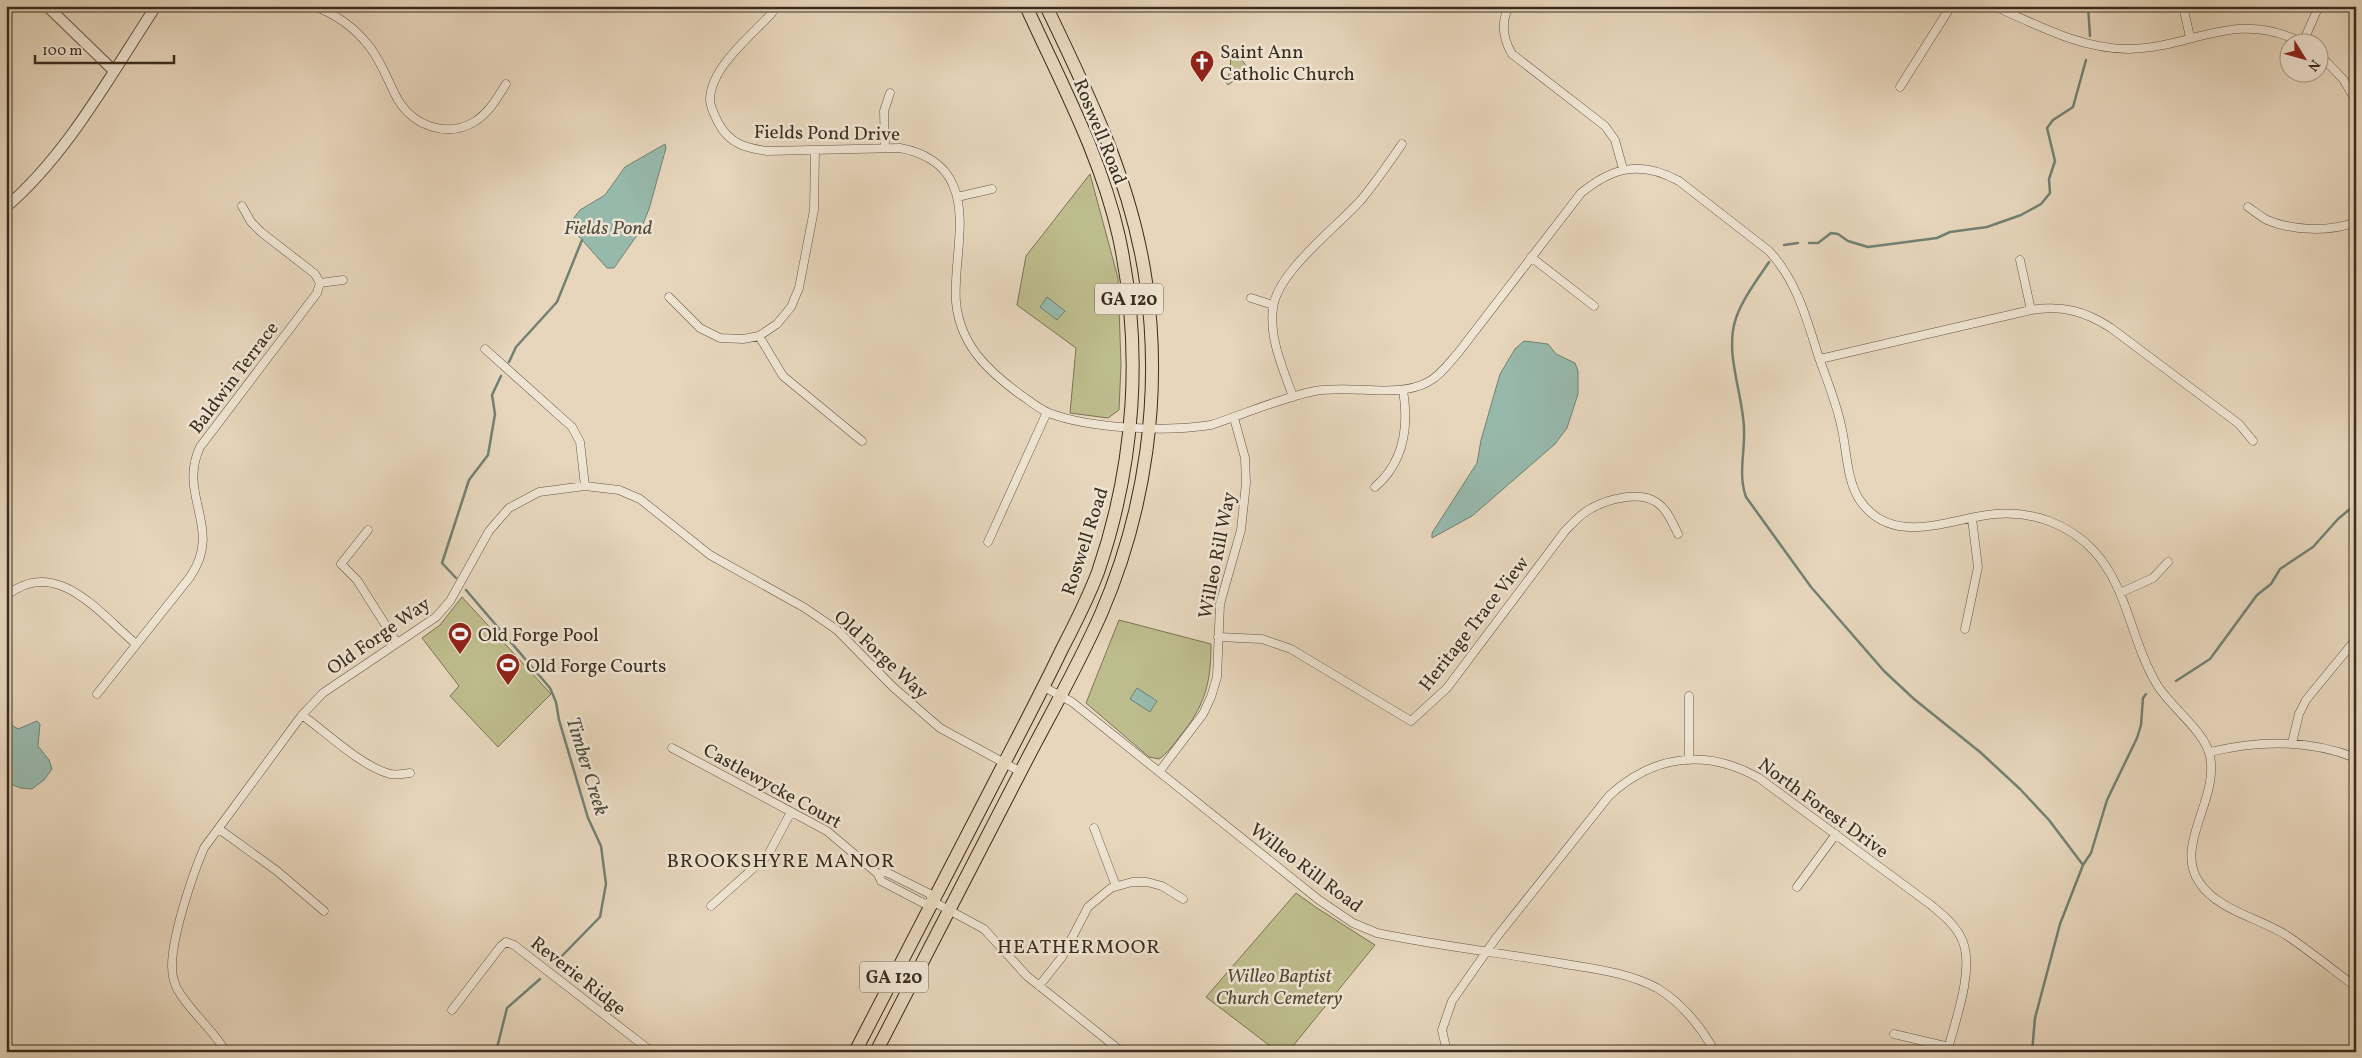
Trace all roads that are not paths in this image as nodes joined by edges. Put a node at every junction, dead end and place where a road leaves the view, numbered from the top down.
1 (47, 6) edge
2 (156, 6) edge
3 (314, 6) edge
4 (1026, 6) edge
5 (1046, 6) edge
6 (1509, 6) edge
7 (1950, 6) edge
8 (1994, 6) edge
9 (2183, 6) edge
10 (2319, 6) edge
11 (333, 10) edge
12 (772, 13) dead end
13 (2307, 32) edge
14 (2280, 33) edge
15 (2190, 37) junction
16 (2330, 65) edge
17 (113, 70) junction
18 (506, 84) dead end
19 (1900, 87) dead end
20 (890, 93) dead end
21 (2356, 101) edge
22 (1402, 144) dead end
23 (885, 147) junction
24 (815, 150) junction
25 (1624, 169) junction
26 (992, 189) dead end
27 (957, 197) junction
28 (242, 206) dead end
29 (6, 207) edge
30 (2248, 207) dead end
31 (2356, 222) edge
32 (1531, 257) junction
33 (2020, 260) dead end
34 (344, 280) dead end
35 (320, 282) junction
36 (669, 297) dead end
37 (1251, 298) dead end
38 (1273, 305) junction
39 (1594, 306) dead end
40 (2031, 310) junction
41 (759, 336) junction
42 (485, 349) dead end
43 (1820, 359) junction
44 (1403, 390) junction
45 (1293, 397) junction
46 (1047, 412) junction
47 (1234, 418) junction
48 (1130, 426) junction
49 (1149, 428) junction
50 (862, 441) dead end
51 (2253, 441) dead end
52 (585, 486) junction
53 (1376, 487) dead end
54 (1972, 519) junction
55 (368, 530) dead end
56 (1678, 534) dead end
57 (988, 542) dead end
58 (2168, 562) dead end
59 (2120, 593) junction
60 (6, 596) edge
61 (1965, 630) dead end
62 (1218, 637) junction
63 (2356, 639) edge
64 (397, 643) junction
65 (136, 644) junction
66 (1044, 687) junction
67 (97, 694) dead end
68 (1060, 696) junction
69 (1689, 696) dead end
70 (302, 715) junction
71 (2292, 743) junction
72 (672, 748) dead end
73 (2210, 752) junction
74 (2356, 758) edge
75 (1688, 760) junction
76 (1004, 764) junction
77 (1020, 772) junction
78 (1158, 772) junction
79 (410, 773) dead end
80 (791, 812) junction
81 (1094, 828) dead end
82 (219, 829) junction
83 (1836, 834) junction
84 (1116, 886) junction
85 (1797, 887) dead end
86 (1183, 899) dead end
87 (932, 901) junction
88 (711, 906) dead end
89 (950, 910) junction
90 (324, 911) dead end
91 (1487, 950) junction
92 (1039, 986) junction
93 (2356, 987) edge
94 (452, 1010) dead end
95 (1894, 1034) dead end
96 (1948, 1049) edge
97 (226, 1052) edge
98 (652, 1052) edge
99 (855, 1052) edge
100 (876, 1052) edge
101 (1122, 1052) edge
102 (1446, 1052) edge
103 (1716, 1052) edge

1 - 17 street
2 - 17 street
3 - 11 street
4 - 48 highway, Roswell Road / GA 120
5 - 49 highway, Roswell Road / GA 120
6 - 25 street
7 - 19 street
8 - 15 street
9 - 15 street
10 - 13 street
11 - 18 street
12 - 24 street, Fields Pond Drive
14 - 15 street
16 - 21 street
17 - 29 street
20 - 23 street
22 - 38 street
23 - 24 street, Fields Pond Drive
23 - 27 street, Fields Pond Drive
24 - 41 street
25 - 32 street, Fields Pond Drive
25 - 43 street
26 - 27 street
27 - 46 street, Fields Pond Drive
28 - 35 street
30 - 31 street
32 - 39 street
32 - 44 street, Fields Pond Drive
33 - 40 street
34 - 35 street
35 - 65 street, Baldwin Terrace
36 - 41 street
37 - 38 street
38 - 45 street
40 - 43 street
40 - 51 street
41 - 50 street
42 - 52 street
43 - 54 street
44 - 45 street, Fields Pond Drive
44 - 53 street
45 - 47 street, Fields Pond Drive
46 - 48 street, Fields Pond Drive
46 - 57 street
47 - 49 street, Fields Pond Drive
47 - 62 street, Willeo Rill Way
48 - 49 street, Fields Pond Drive
48 - 66 highway, Roswell Road / GA 120
49 - 68 highway, Roswell Road / GA 120
52 - 64 street, Old Forge Way
52 - 76 street, Old Forge Way
54 - 59 street
54 - 61 street
55 - 64 street
56 - 62 street, Heritage Trace View
58 - 59 street
59 - 73 street
60 - 65 street
62 - 78 street, Willeo Rill Way
63 - 71 street
64 - 70 street, Old Forge Way
65 - 67 street, Baldwin Terrace
66 - 68 street, Willeo Rill Road
66 - 76 highway, Roswell Road / GA 120
68 - 77 highway, Roswell Road / GA 120
68 - 78 street, Willeo Rill Road
69 - 75 street
70 - 79 street
70 - 82 street, Old Forge Way
71 - 73 street
71 - 74 street
72 - 80 street, Castlewycke Court
73 - 93 street
75 - 83 street, North Forest Drive
75 - 91 street, North Forest Drive
76 - 77 street, Old Forge Way
76 - 87 highway, Roswell Road / GA 120
77 - 89 highway, Roswell Road / GA 120
78 - 91 street, Willeo Rill Road
80 - 87 street, Castlewycke Court
80 - 88 street
81 - 84 street
82 - 90 street
82 - 97 street, Old Forge Way
83 - 85 street
83 - 96 street, North Forest Drive
84 - 86 street
84 - 92 street
87 - 89 street
87 - 99 highway, Roswell Road / GA 120
89 - 92 street
89 - 100 highway, Roswell Road / GA 120
91 - 102 street, North Forest Drive
91 - 103 street, Willeo Rill Road
92 - 101 street
94 - 98 street, Reverie Ridge
95 - 96 street

